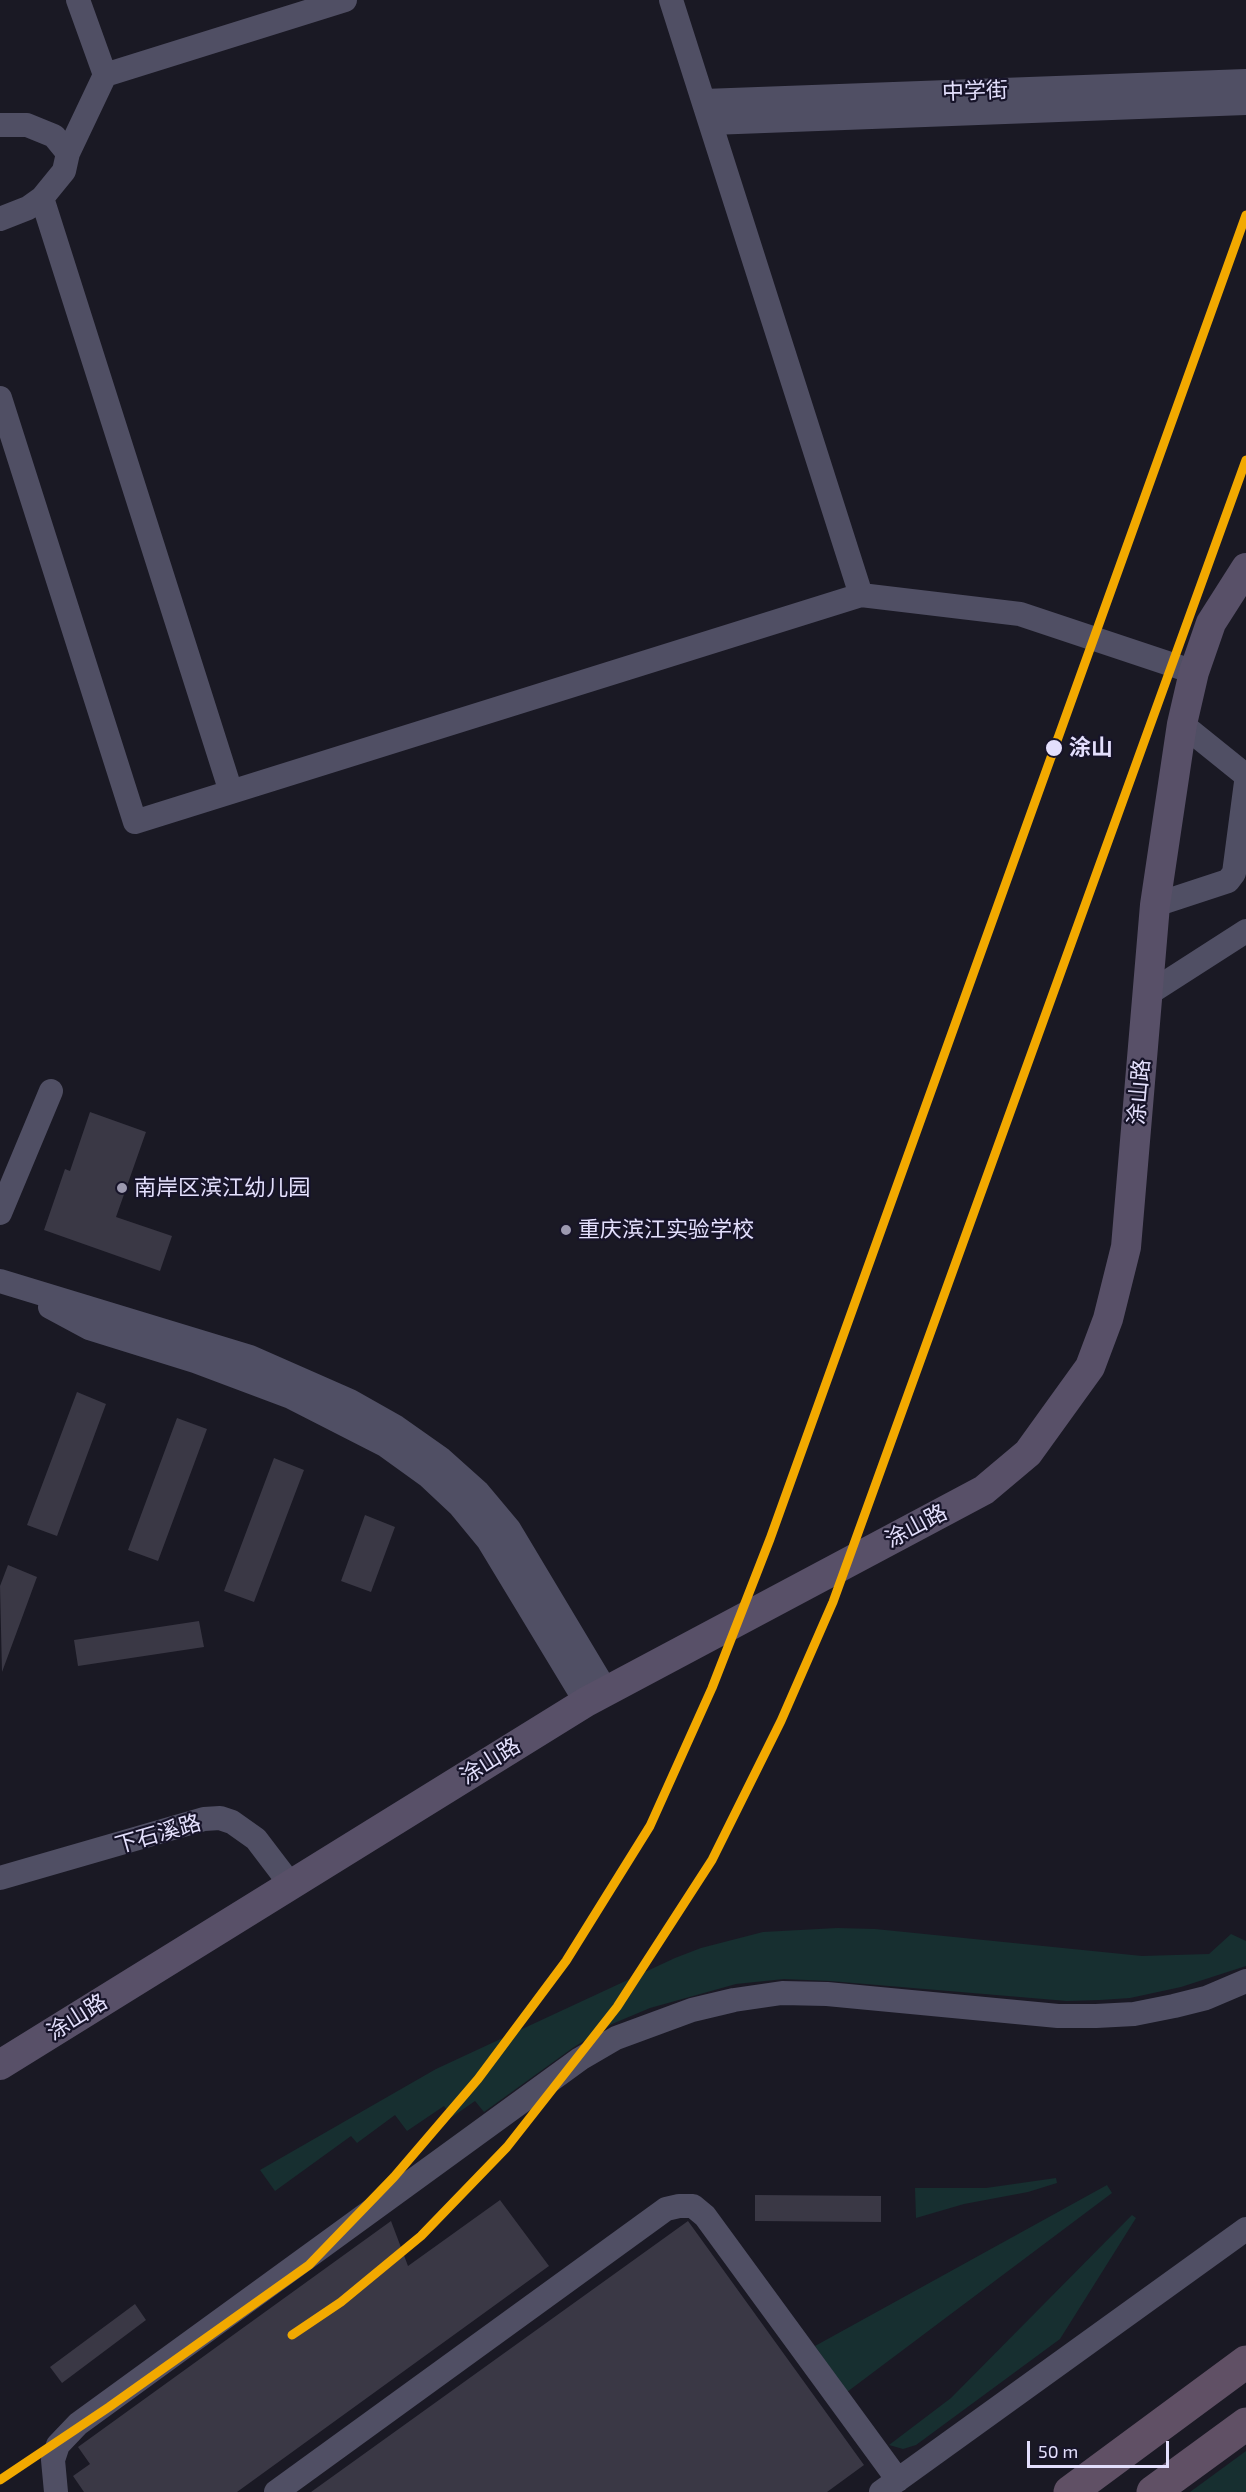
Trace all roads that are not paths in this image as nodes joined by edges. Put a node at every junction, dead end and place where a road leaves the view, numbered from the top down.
1 (78, 0) edge
2 (345, 0) edge
3 (672, 0) edge
4 (105, 75) junction
5 (1246, 81) edge
6 (1246, 103) edge
7 (707, 112) junction
8 (0, 125) edge
9 (68, 153) junction
10 (42, 198) junction
11 (0, 219) edge
12 (0, 398) edge
13 (1246, 568) edge
14 (861, 595) junction
15 (1194, 672) junction
16 (1182, 724) junction
17 (1246, 781) edge
18 (231, 792) junction
19 (1155, 905) junction
20 (1246, 931) edge
21 (1148, 994) junction
22 (51, 1091) dead end
23 (0, 1214) edge
24 (1, 1277) edge
25 (596, 1697) junction
26 (0, 1878) edge
27 (291, 1885) junction
28 (1246, 1981) edge
29 (0, 2065) edge
30 (1246, 2229) edge
31 (1246, 2362) edge
32 (1246, 2424) edge
33 (890, 2486) edge
34 (56, 2492) edge
35 (276, 2492) edge
36 (1070, 2492) edge
37 (1153, 2492) edge

1 - 4 street
2 - 4 street
3 - 7 street
4 - 9 street
5 - 7 street, 中学街
6 - 7 street, 中学街
7 - 14 street
8 - 9 street
9 - 10 street
10 - 11 street
10 - 18 street
12 - 18 street
13 - 15 main road, 涂山路
14 - 15 street
14 - 18 street
15 - 16 main road, 涂山路
16 - 17 street
16 - 19 main road, 涂山路
17 - 19 street
19 - 21 main road, 涂山路
20 - 21 street
21 - 25 main road, 涂山路
22 - 23 street
24 - 25 street
25 - 27 main road, 涂山路
26 - 27 street, 下石溪路
27 - 29 main road, 涂山路
28 - 34 street
30 - 33 street
31 - 36 highway
32 - 37 highway
33 - 35 street

